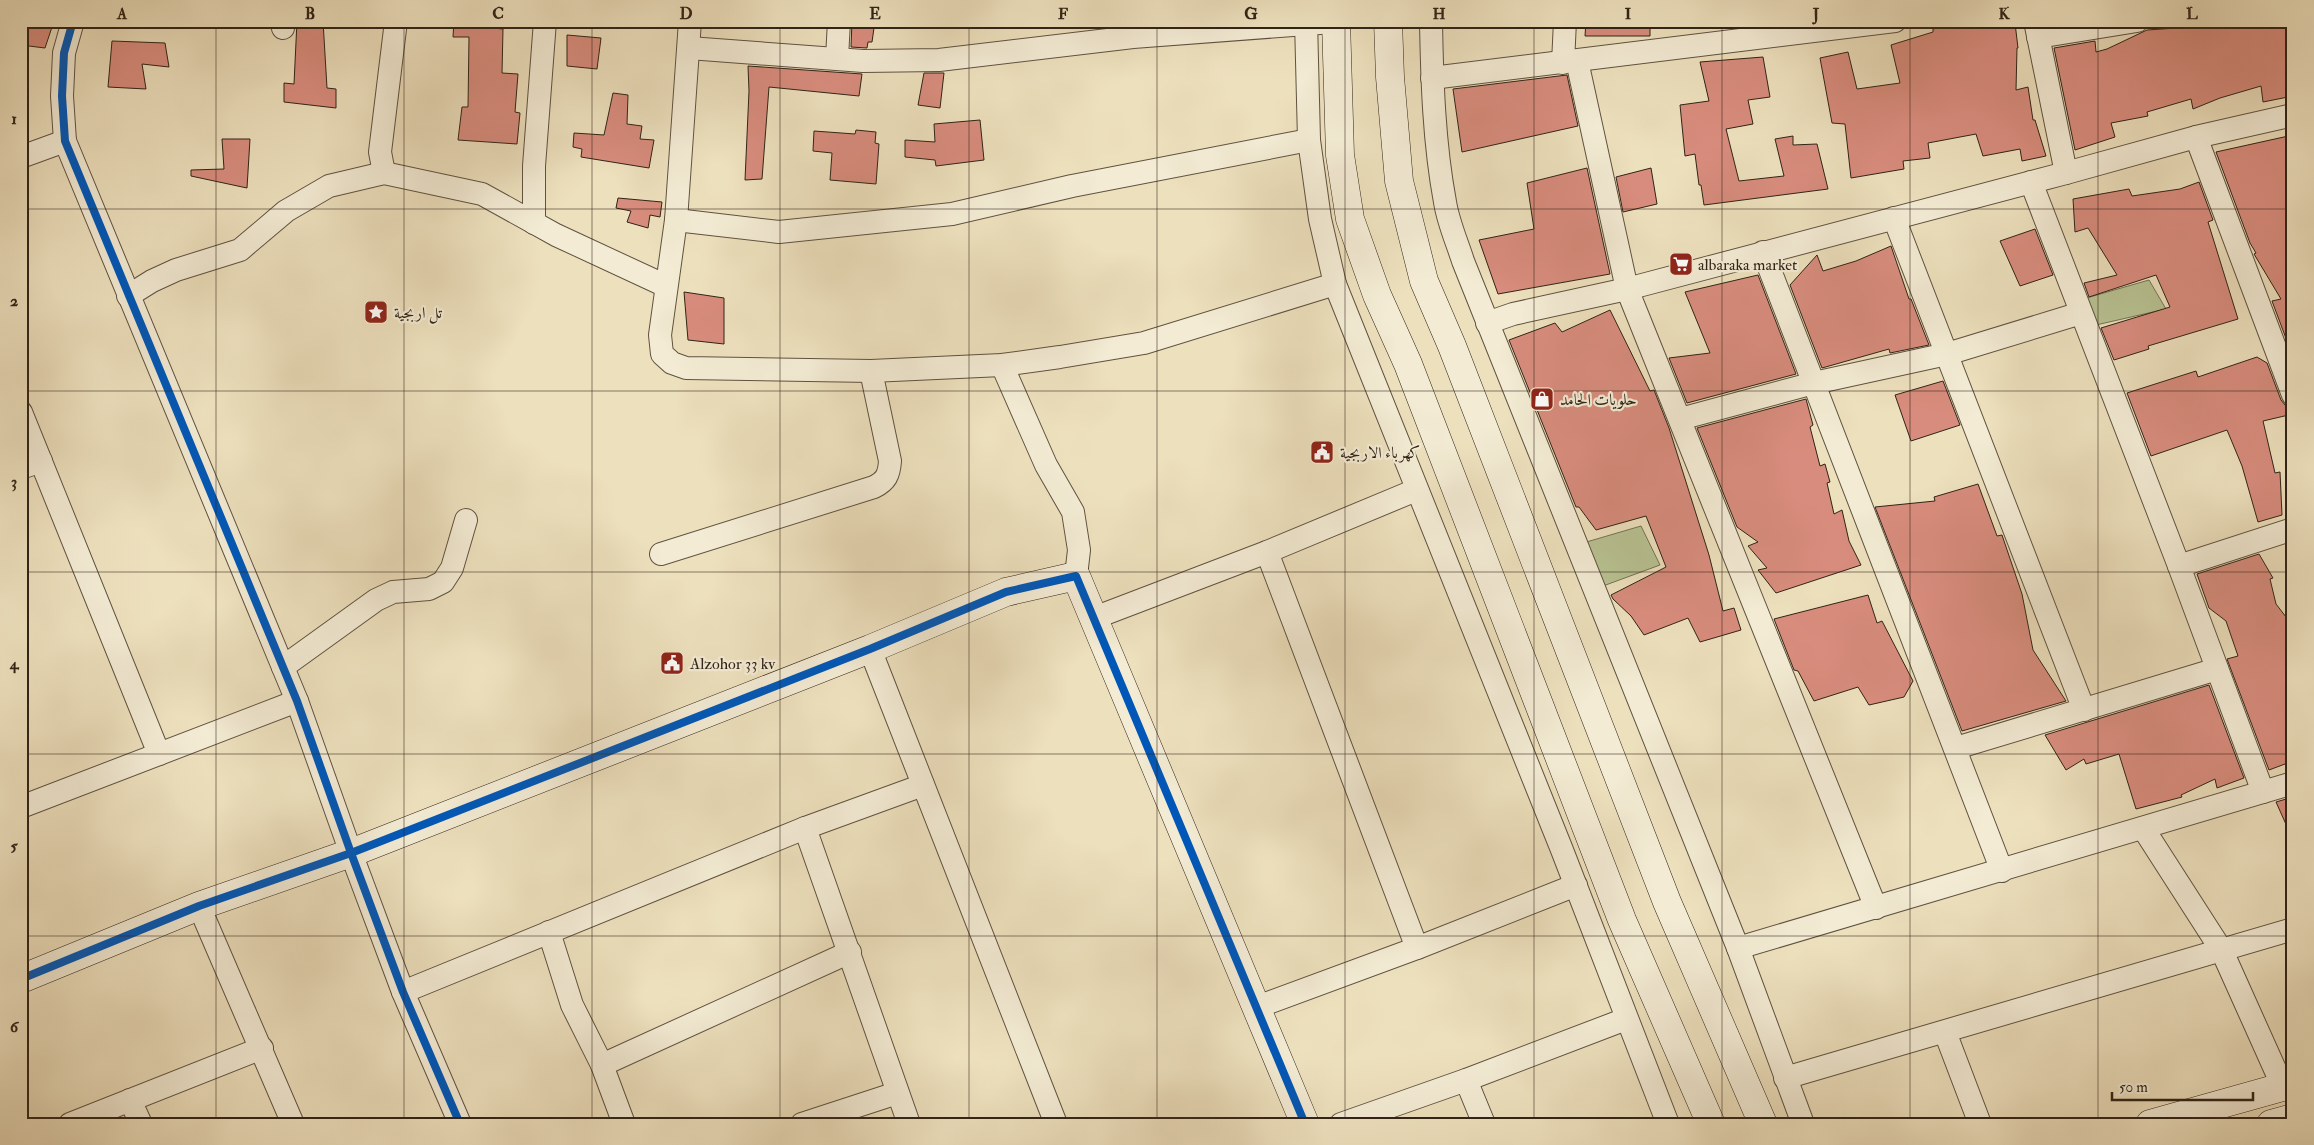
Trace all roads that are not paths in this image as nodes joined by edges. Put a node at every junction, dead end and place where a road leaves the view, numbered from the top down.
1 (396, 21) edge
2 (545, 21) edge
3 (690, 21) edge
4 (839, 21) edge
5 (1388, 21) edge
6 (1431, 21) edge
7 (1565, 21) edge
8 (1894, 21) edge
9 (2137, 21) edge
10 (1306, 22) edge
11 (1336, 22) edge
12 (74, 23) edge
13 (2037, 29) edge
14 (689, 48) junction
15 (836, 58) junction
16 (1570, 62) junction
17 (1432, 78) junction
18 (2293, 115) edge
19 (2196, 137) junction
20 (1308, 140) junction
21 (65, 141) junction
22 (21, 157) edge
23 (384, 173) junction
24 (2066, 173) junction
25 (2031, 182) junction
26 (1894, 218) junction
27 (676, 220) junction
28 (534, 223) junction
29 (1762, 252) junction
30 (1335, 284) junction
31 (666, 286) junction
32 (1627, 289) junction
33 (128, 296) junction
34 (2081, 313) junction
35 (1487, 323) junction
36 (1947, 354) junction
37 (1002, 364) junction
38 (871, 371) junction
39 (1814, 383) junction
40 (2293, 395) edge
41 (21, 412) edge
42 (1680, 419) junction
43 (31, 465) edge
44 (1416, 490) junction
45 (466, 520) dead end
46 (2293, 529) edge
47 (1267, 552) junction
48 (661, 554) dead end
49 (2179, 566) junction
50 (1076, 576) junction
51 (1504, 615) junction
52 (1094, 618) junction
53 (1472, 627) junction
54 (870, 648) junction
55 (283, 667) junction
56 (2218, 669) junction
57 (297, 701) junction
58 (2084, 710) junction
59 (1956, 748) junction
60 (159, 754) junction
61 (2293, 783) edge
62 (923, 784) junction
63 (2263, 792) junction
64 (22, 803) edge
65 (804, 828) junction
66 (2142, 828) junction
67 (350, 853) junction
68 (2002, 871) junction
69 (1576, 885) junction
70 (199, 906) junction
71 (1876, 908) junction
72 (2293, 929) edge
73 (549, 932) junction
74 (1417, 948) junction
75 (1738, 948) junction
76 (2222, 951) junction
77 (850, 952) junction
78 (21, 979) edge
79 (403, 992) junction
80 (1257, 1007) junction
81 (1626, 1020) junction
82 (1945, 1032) junction
83 (262, 1048) junction
84 (602, 1065) junction
85 (1785, 1078) junction
86 (1466, 1080) junction
87 (2288, 1085) edge
88 (897, 1092) junction
89 (130, 1100) junction
90 (2293, 1118) edge
91 (70, 1124) edge
92 (141, 1124) edge
93 (293, 1124) edge
94 (460, 1124) edge
95 (624, 1124) edge
96 (802, 1124) edge
97 (909, 1124) edge
98 (1056, 1124) edge
99 (1305, 1124) edge
100 (1341, 1124) edge
101 (1484, 1124) edge
102 (1668, 1124) edge
103 (1710, 1124) edge
104 (1763, 1124) edge
105 (1803, 1124) edge
106 (1980, 1124) edge
107 (2150, 1124) edge
108 (2271, 1124) edge

1 - 23 street
2 - 28 street
3 - 14 street
4 - 15 street
5 - 104 main road
6 - 17 street
7 - 16 street
8 - 16 street
9 - 13 street
10 - 11 street
10 - 15 street
10 - 20 street
11 - 51 main road
12 - 21 street
13 - 24 street
14 - 15 street
14 - 27 street
16 - 17 street
16 - 32 street
17 - 35 street
18 - 19 street
19 - 24 street
19 - 40 street
20 - 27 street
20 - 30 street
21 - 22 street
21 - 33 street
23 - 28 street
23 - 33 street
24 - 25 street
25 - 26 street
25 - 34 street
26 - 29 street
26 - 36 street
27 - 31 street
28 - 31 street
29 - 32 street
29 - 39 street
30 - 37 street
30 - 44 street
31 - 38 street
32 - 35 street
32 - 42 street
33 - 55 street
34 - 36 street
34 - 49 street
35 - 75 street
36 - 39 street
36 - 58 street
37 - 38 street
37 - 50 street
38 - 48 street
39 - 42 street
39 - 59 street
41 - 43 street
42 - 71 street
43 - 60 street
44 - 47 street
44 - 53 street
45 - 55 street
46 - 49 street
47 - 52 street
47 - 74 street
49 - 56 street
50 - 52 main road
50 - 54 main road
51 - 53 street
51 - 103 main road
52 - 80 main road
53 - 69 street
54 - 62 street
54 - 67 main road
55 - 57 street
56 - 58 street
56 - 63 street
57 - 60 street
57 - 67 street
58 - 59 street
59 - 68 street
60 - 64 street
61 - 63 street
62 - 65 street
62 - 98 street
63 - 66 street
65 - 73 street
65 - 77 street
66 - 68 street
66 - 76 street
67 - 70 main road
67 - 79 street
68 - 71 street
69 - 74 street
69 - 81 street
70 - 78 main road
70 - 83 street
71 - 75 street
72 - 76 street
73 - 79 street
73 - 84 street
74 - 80 street
75 - 85 street
76 - 82 street
76 - 87 street
77 - 84 street
77 - 88 street
79 - 94 street
80 - 99 main road
81 - 86 street
81 - 102 street
82 - 85 street
82 - 106 street
83 - 89 street
83 - 93 street
84 - 95 street
85 - 105 street
86 - 100 street
86 - 101 street
87 - 107 main road
88 - 96 street
88 - 97 street
89 - 91 street
89 - 92 street
90 - 108 main road

